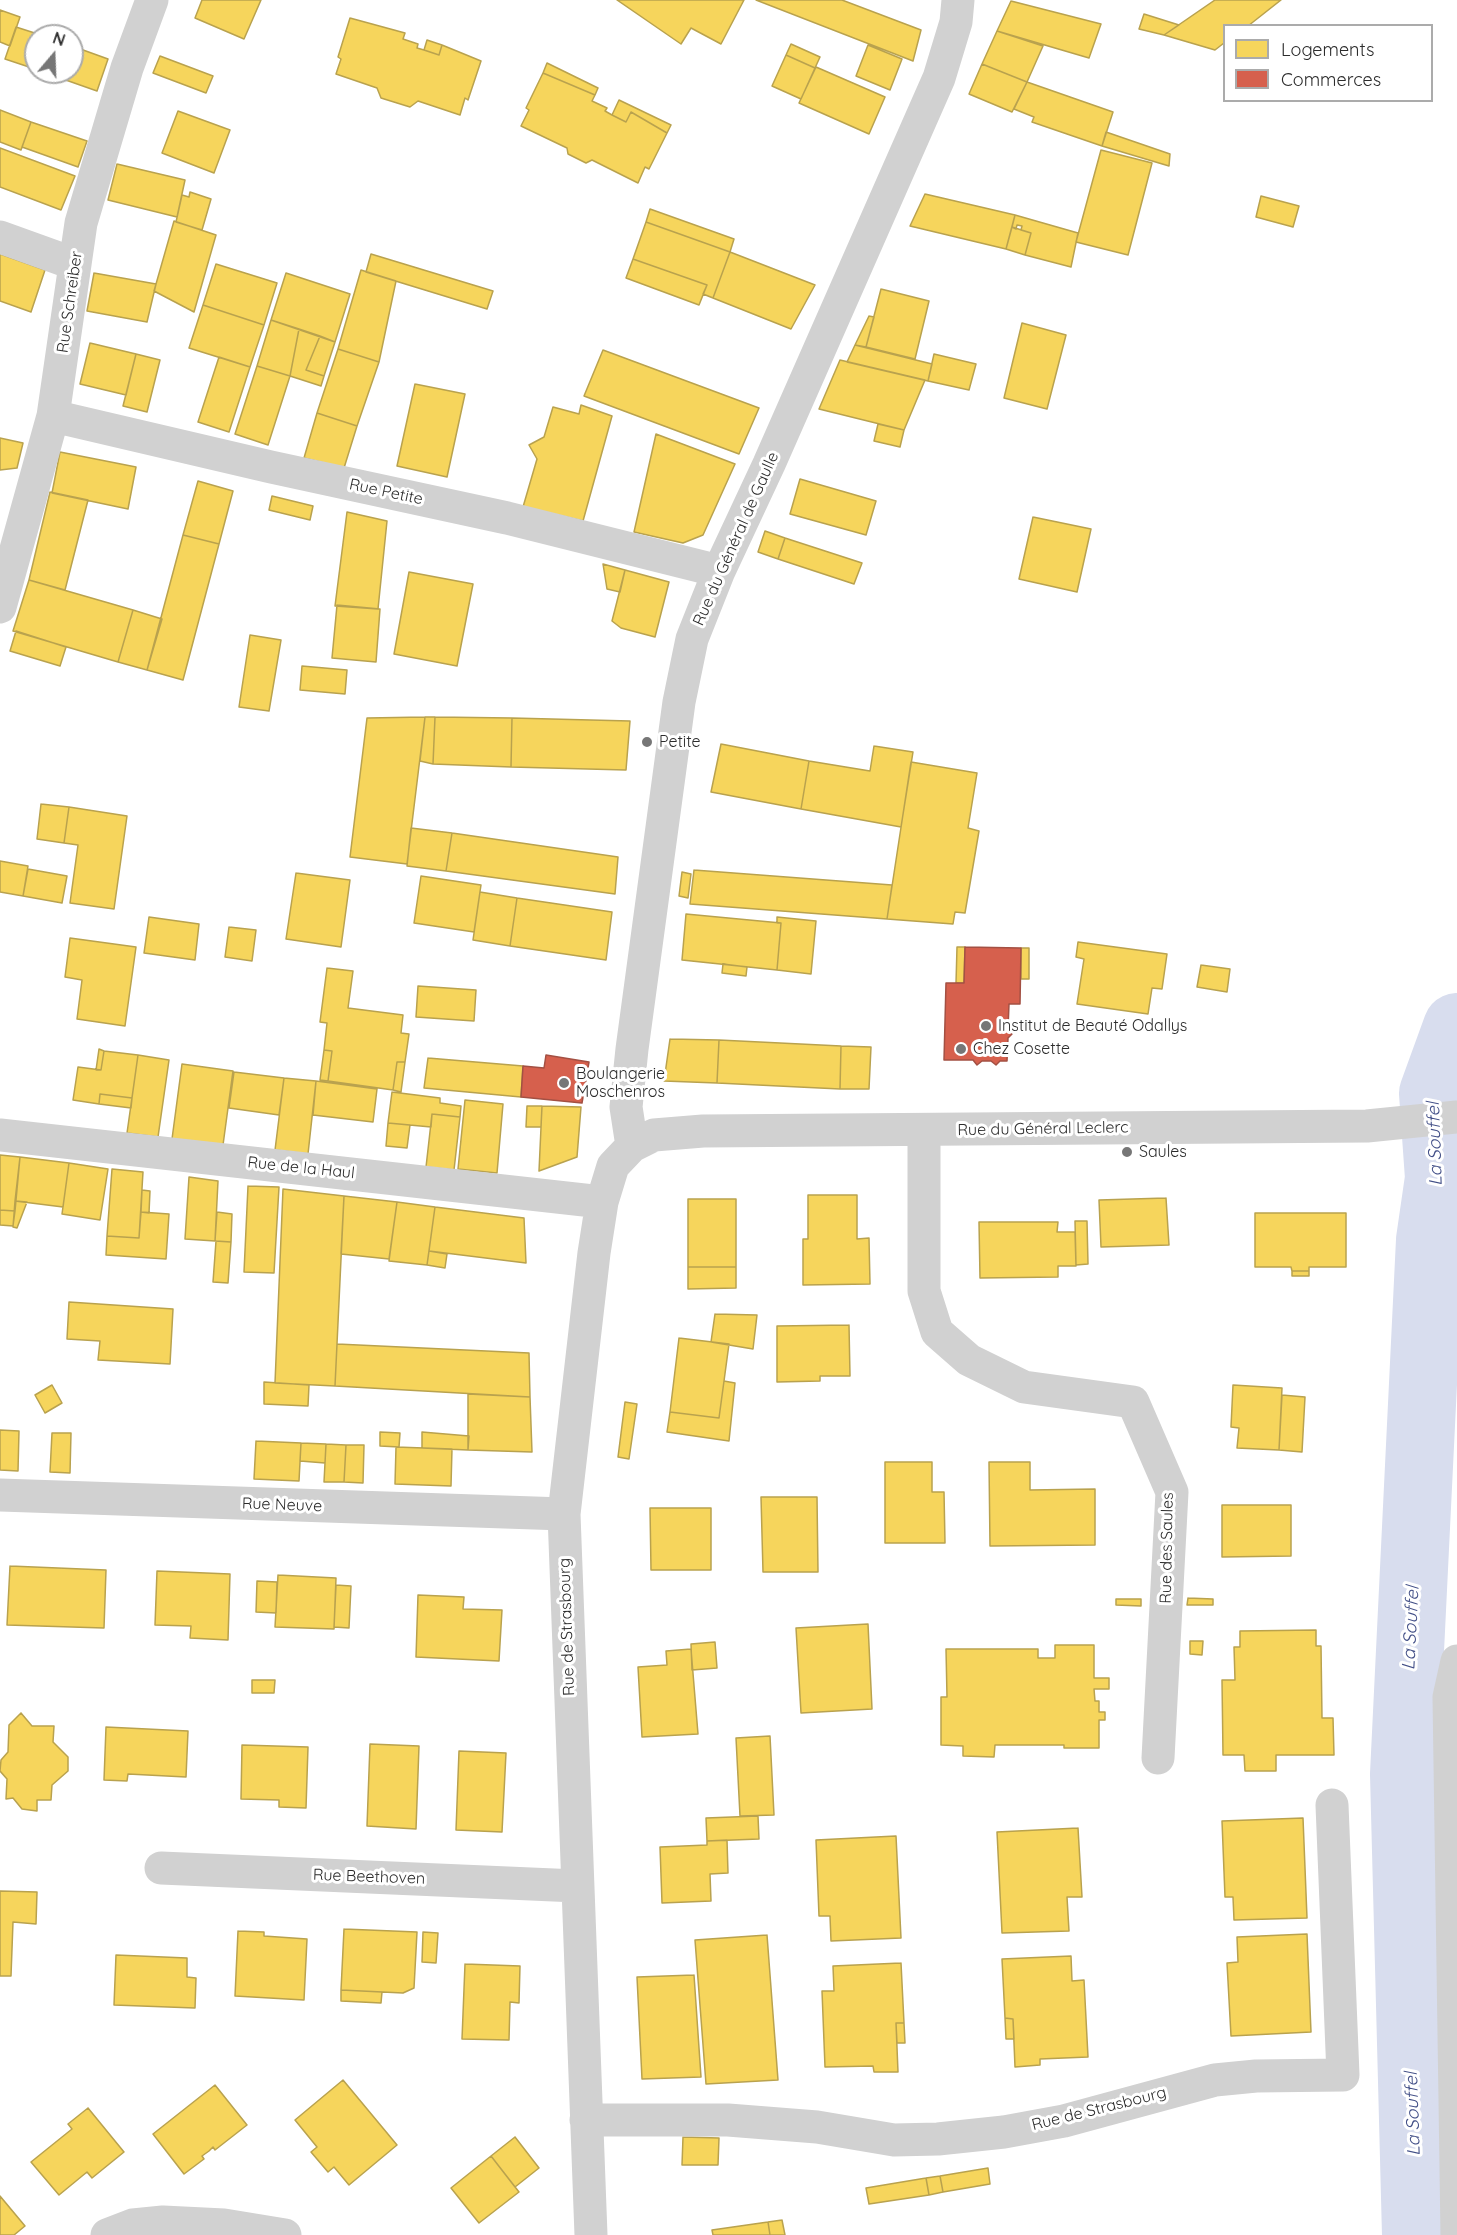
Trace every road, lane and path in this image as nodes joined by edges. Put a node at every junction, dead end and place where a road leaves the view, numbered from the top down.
1 (152, 0) edge
2 (958, 0) edge
3 (0, 237) edge
4 (75, 264) junction
5 (53, 416) junction
6 (718, 571) junction
7 (0, 607) edge
8 (1457, 1117) edge
9 (924, 1130) junction
10 (0, 1135) edge
11 (632, 1146) junction
12 (602, 1202) junction
13 (0, 1495) edge
14 (564, 1514) junction
15 (1457, 1661) edge
16 (1158, 1758) dead end
17 (1332, 1805) dead end
18 (161, 1868) dead end
19 (577, 1886) junction
20 (1455, 2065) edge
21 (586, 2120) junction
22 (107, 2235) edge
23 (285, 2235) edge
24 (591, 2235) edge
25 (1457, 2235) edge

1 - 4 street, Rue Schreiber
2 - 6 street, Rue du Général de Gaulle
3 - 4 street
4 - 5 street, Rue Schreiber
5 - 6 street, Rue Petite
5 - 7 street, Rue Schreiber
6 - 11 street, Rue du Général de Gaulle
8 - 9 street, Rue du Général Leclerc
9 - 11 street, Rue du Général Leclerc
9 - 16 street, Rue des Saules
10 - 12 street, Rue de la Haul
11 - 12 street, Rue de Strasbourg
12 - 14 street, Rue de Strasbourg
13 - 14 street, Rue Neuve
14 - 19 street, Rue de Strasbourg
15 - 20 street
17 - 21 street, Rue de Strasbourg
18 - 19 street, Rue Beethoven
19 - 21 street, Rue de Strasbourg
20 - 25 street
21 - 24 street, Rue de Strasbourg
22 - 23 street

